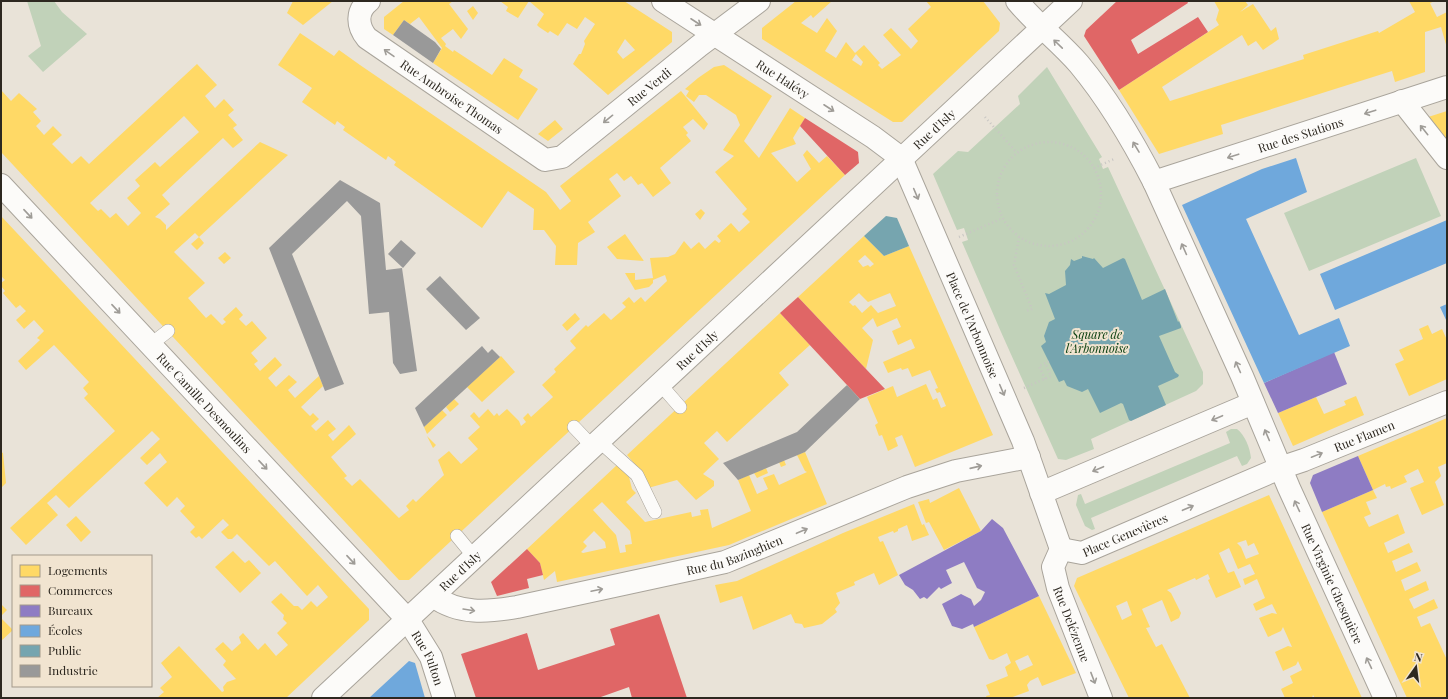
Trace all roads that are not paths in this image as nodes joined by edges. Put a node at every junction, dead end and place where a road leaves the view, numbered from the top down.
1 (369, 1) edge
2 (663, 1) edge
3 (758, 1) edge
4 (1017, 1) edge
5 (1071, 1) edge
6 (1041, 28) junction
7 (715, 34) junction
8 (1447, 87) edge
9 (1402, 101) junction
10 (536, 155) joint
11 (901, 158) junction
12 (1447, 158) edge
13 (1154, 182) junction
14 (1, 186) edge
15 (168, 331) dead end
16 (150, 345) junction
17 (660, 384) junction
18 (1447, 402) edge
19 (1253, 403) junction
20 (680, 407) dead end
21 (574, 427) dead end
22 (596, 444) junction
23 (1029, 457) junction
24 (1280, 468) junction
25 (1041, 493) junction
26 (654, 512) dead end
27 (457, 536) dead end
28 (1061, 549) junction
29 (474, 558) junction
30 (433, 596) junction
31 (408, 620) junction
32 (323, 698) edge
33 (444, 698) edge
34 (1101, 698) edge
35 (1385, 698) edge

10 -> 1 street, Rue Ambroise Thomas
2 -> 7 street, Rue Halévy
3 - 7 street, Rue Verdi
4 - 6 street
5 - 6 street, Rue d'Isly
6 - 11 street, Rue d'Isly
13 -> 6 street
7 -> 10 street, Rue Verdi
7 -> 11 street, Rue Halévy
8 - 9 street, Rue des Stations
12 -> 9 street
9 -> 13 street, Rue des Stations
11 - 17 street, Rue d'Isly
11 -> 23 street, Place de l'Arbonnoise
19 -> 13 street
14 -> 16 street, Rue Camille Desmoulins
15 - 16 lane
16 -> 31 street, Rue Camille Desmoulins
17 - 20 lane
17 - 22 street, Rue d'Isly
24 -> 18 street, Rue Flamen
24 -> 19 street
19 -> 25 street
21 - 22 lane
22 - 26 lane
22 - 29 street, Rue d'Isly
23 - 25 street, Place de l'Arbonnoise
30 -> 23 street, Rue du Bazinghien
28 -> 24 street, Place Genevières
35 -> 24 street, Rue Virginie Ghesquière
25 - 28 street
27 - 29 lane
28 -> 34 street, Rue Delézenne
29 - 30 street, Rue d'Isly
30 - 31 street, Rue d'Isly
31 - 32 street, Rue d'Isly
31 - 33 street, Rue Fulton

